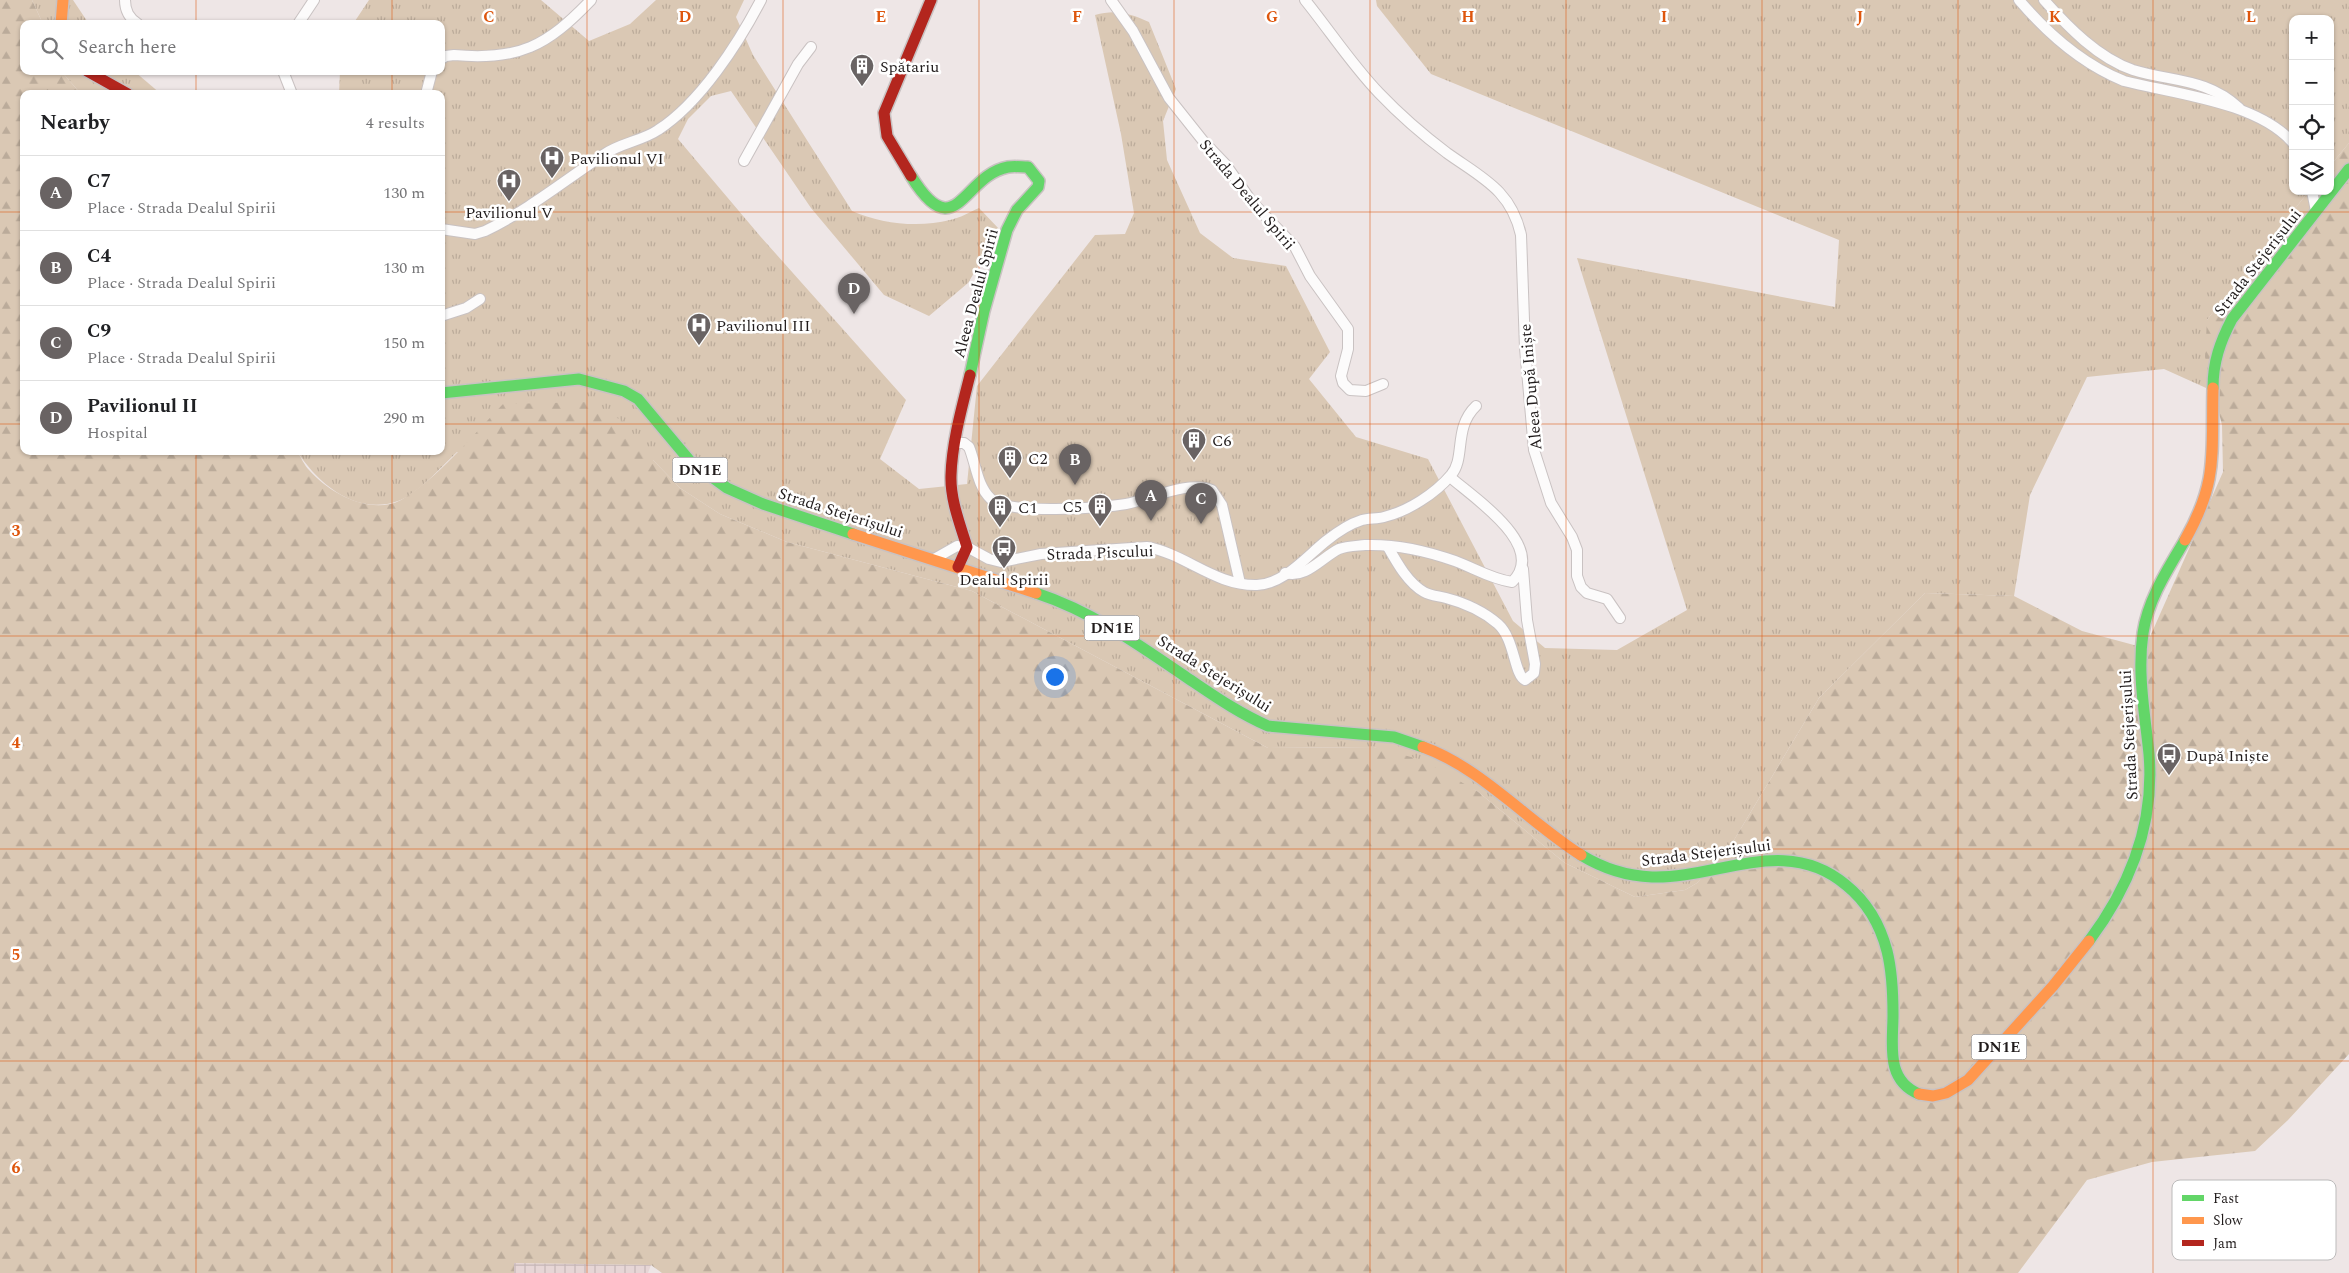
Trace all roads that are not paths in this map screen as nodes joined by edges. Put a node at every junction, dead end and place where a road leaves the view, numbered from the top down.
1 (63, 0) edge
2 (125, 0) edge
3 (314, 0) edge
4 (591, 0) edge
5 (761, 0) edge
6 (931, 0) edge
7 (1111, 0) edge
8 (1306, 0) edge
9 (2019, 0) edge
10 (2044, 0) edge
11 (61, 20) edge
12 (134, 20) edge
13 (301, 20) edge
14 (811, 47) dead end
15 (445, 57) edge
16 (94, 75) edge
17 (285, 75) edge
18 (431, 75) edge
19 (121, 90) edge
20 (290, 90) edge
21 (427, 90) edge
22 (2240, 109) junction
23 (2289, 139) edge
24 (744, 161) dead end
25 (2349, 169) edge
26 (2313, 195) edge
27 (2316, 211) junction
28 (445, 230) edge
29 (480, 299) dead end
30 (445, 315) edge
31 (1383, 384) dead end
32 (445, 393) edge
33 (1476, 406) dead end
34 (955, 443) junction
35 (1450, 477) junction
36 (967, 547) junction
37 (1388, 547) junction
38 (934, 559) junction
39 (1522, 566) junction
40 (958, 567) junction
41 (1285, 573) junction
42 (1240, 583) junction
43 (1620, 618) dead end

1 - 11 main road
2 - 12 street
3 - 13 street
4 - 15 street
5 - 28 street
6 - 34 main road, Aleea Dealul Spirii
7 - 31 street, Strada Dealul Spirii
8 - 43 street, Aleea După Iniște
9 - 22 street
10 - 22 street
14 - 24 street
16 - 19 main road
17 - 20 street
18 - 21 street
22 - 23 street
25 - 27 main road, Strada Stejerișului / DN1E
26 - 27 street
27 - 40 main road, Strada Stejerișului / DN1E
29 - 30 street
32 - 38 main road, Strada Stejerișului / DN1E
33 - 35 street
34 - 36 main road, Aleea Dealul Spirii
34 - 42 street
35 - 39 street
35 - 41 street, Strada Piscului
36 - 38 street
36 - 40 main road
36 - 42 street, Strada Piscului
37 - 39 street
37 - 39 street
37 - 41 street
38 - 40 main road, Strada Stejerișului / DN1E
41 - 42 street, Strada Piscului

